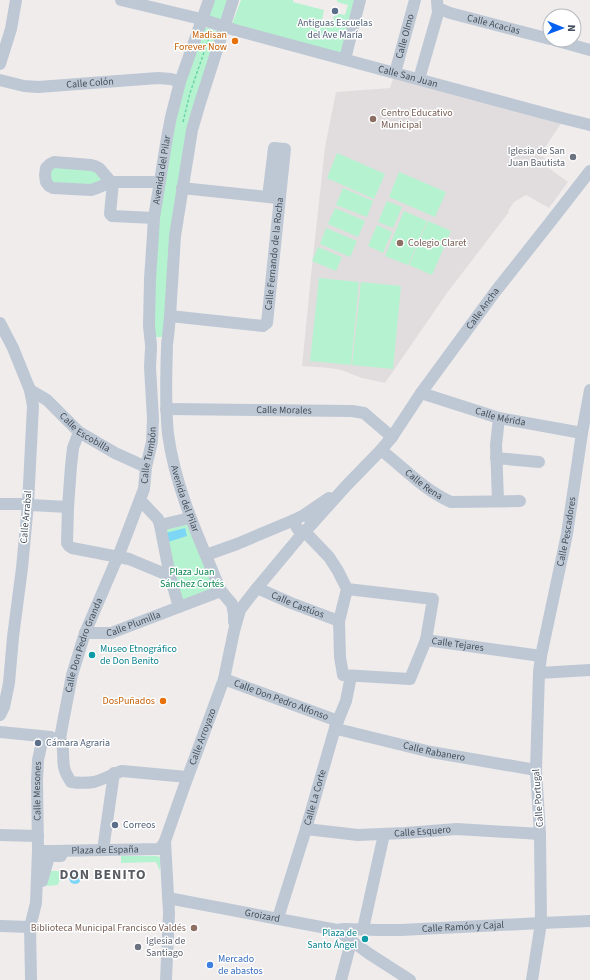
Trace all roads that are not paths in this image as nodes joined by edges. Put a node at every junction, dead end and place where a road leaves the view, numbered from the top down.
1 (11, 0) edge
2 (16, 0) edge
3 (121, 0) edge
4 (209, 0) edge
5 (234, 0) edge
6 (360, 0) edge
7 (415, 0) edge
8 (426, 0) edge
9 (149, 3) edge
10 (437, 3) edge
11 (201, 19) junction
12 (225, 27) junction
13 (542, 37) edge
14 (0, 44) edge
15 (345, 59) junction
16 (0, 64) edge
17 (395, 73) junction
18 (419, 79) junction
19 (0, 80) edge
20 (180, 82) junction
21 (590, 124) edge
22 (590, 171) edge
23 (112, 182) junction
24 (160, 182) junction
25 (182, 188) junction
26 (154, 218) junction
27 (170, 316) junction
28 (0, 323) edge
29 (167, 346) junction
30 (151, 348) junction
31 (166, 384) junction
32 (30, 390) junction
33 (590, 390) edge
34 (420, 393) junction
35 (166, 409) junction
36 (499, 418) junction
37 (79, 432) junction
38 (582, 433) junction
39 (392, 437) junction
40 (381, 450) junction
41 (496, 458) junction
42 (538, 462) dead end
43 (146, 467) junction
44 (140, 500) junction
45 (498, 501) junction
46 (520, 501) dead end
47 (0, 504) edge
48 (28, 504) junction
49 (68, 507) junction
50 (190, 518) junction
51 (303, 525) junction
52 (160, 526) junction
53 (206, 555) junction
54 (118, 557) junction
55 (170, 576) junction
56 (257, 588) junction
57 (347, 589) junction
58 (221, 591) junction
59 (246, 602) junction
60 (232, 604) junction
61 (179, 607) junction
62 (340, 622) junction
63 (234, 631) junction
64 (85, 633) junction
65 (426, 640) junction
66 (541, 656) junction
67 (590, 670) edge
68 (540, 673) junction
69 (352, 676) junction
70 (224, 680) junction
71 (0, 715) edge
72 (336, 724) junction
73 (0, 732) edge
74 (43, 737) junction
75 (60, 738) junction
76 (536, 770) junction
77 (114, 774) junction
78 (187, 777) junction
79 (306, 828) junction
80 (384, 834) junction
81 (540, 834) junction
82 (0, 835) edge
83 (38, 844) junction
84 (103, 850) junction
85 (52, 851) junction
86 (164, 851) junction
87 (125, 854) dead end
88 (85, 855) dead end
89 (37, 880) junction
90 (168, 898) junction
91 (36, 900) junction
92 (278, 918) junction
93 (590, 921) edge
94 (541, 923) junction
95 (0, 926) edge
96 (30, 927) junction
97 (363, 929) junction
98 (336, 930) junction
99 (353, 942) junction
100 (31, 980) edge
101 (166, 980) edge
102 (341, 980) edge
103 (410, 980) edge
104 (532, 980) edge

1 - 14 street
2 - 16 street
3 - 9 street, Calle San Juan
4 - 11 street, Avenida del Pilar
5 - 12 street, Avenida del Pilar
6 - 15 street
7 - 17 street, Calle Olmo
8 - 10 street, Calle Acacias
9 - 11 street, Calle San Juan
10 - 13 street, Calle Acacias
10 - 18 street
11 - 12 street, Calle San Juan
11 - 20 street, Avenida del Pilar
12 - 15 street, Calle San Juan
12 - 25 street, Avenida del Pilar
15 - 17 street, Calle San Juan
17 - 18 street, Calle San Juan
18 - 21 street, Calle San Juan
19 - 20 street, Calle Colón
20 - 24 street, Avenida del Pilar
22 - 34 street, Calle Ancha
23 - 23 street
23 - 24 street
23 - 26 street
24 - 26 street, Avenida del Pilar
25 - 27 street, Avenida del Pilar
25 - 27 street, Calle Fernando de la Rocha
26 - 30 street, Avenida del Pilar
27 - 29 street, Avenida del Pilar
28 - 32 street, Calle Arrabal
29 - 30 street
29 - 31 street, Avenida del Pilar
30 - 31 street, Avenida del Pilar
30 - 43 street, Calle Tumbón
31 - 35 street, Avenida del Pilar
32 - 37 street, Calle Escobilla
32 - 48 street, Calle Arrabal
33 - 38 street, Calle Pescadores
34 - 36 street, Calle Mérida
34 - 39 street, Calle Ancha
35 - 39 street, Calle Morales
35 - 50 street, Avenida del Pilar
36 - 38 street, Calle Mérida
36 - 41 street
37 - 43 street, Calle Escobilla
37 - 49 street
38 - 66 street, Calle Pescadores
39 - 40 street, Calle Ancha
40 - 45 street, Calle Rena
40 - 51 street, Calle Ancha
41 - 42 street
41 - 45 street
43 - 44 street, Calle Tumbón
44 - 52 street
44 - 54 street, Calle Tumbón
45 - 46 street, Calle Rena
47 - 48 street
48 - 49 street
48 - 71 street, Calle Arrabal
49 - 54 street
50 - 52 street
50 - 53 street, Avenida del Pilar
51 - 53 street
51 - 56 street, Calle Arroyazo
51 - 57 street
52 - 55 street
53 - 58 street, Avenida del Pilar
54 - 55 street
54 - 64 street, Calle Don Pedro Granda
55 - 61 street
56 - 59 street, Calle Arroyazo
56 - 62 street, Calle Castúos
57 - 62 street
57 - 65 street
58 - 60 street, Avenida del Pilar
58 - 61 street, Calle Plumilla
59 - 60 street
59 - 63 street, Calle Arroyazo
60 - 63 street, Calle Arroyazo
61 - 64 street, Calle Plumilla
62 - 69 street
63 - 70 street, Calle Arroyazo
64 - 75 street, Calle Don Pedro Granda
65 - 66 street, Calle Tejares
65 - 69 street, Calle Tejares
66 - 68 street, Calle Pescadores
67 - 68 street
68 - 76 street, Calle Portugal
69 - 72 street, Calle La Corte
70 - 72 street, Calle Don Pedro Alfonso
70 - 78 street, Calle Arroyazo
72 - 76 street, Calle Rabanero
72 - 79 street, Calle La Corte
73 - 74 street
74 - 75 street
74 - 83 street, Calle Mesones
75 - 77 street
76 - 81 street, Calle Portugal
77 - 78 street
77 - 84 street
78 - 86 street, Calle Arroyazo
79 - 80 street, Calle Esquero
79 - 92 street, Calle La Corte
80 - 81 street, Calle Esquero
80 - 97 street
81 - 94 street, Calle Portugal
82 - 83 street, Plaza de España
83 - 85 street, Plaza de España
83 - 89 street
84 - 85 street, Plaza de España
84 - 86 street, Plaza de España
85 - 89 street
86 - 87 street
86 - 90 street
88 - 91 street
89 - 91 street
90 - 92 street, Groizard
90 - 101 street
91 - 96 street
92 - 98 street, Groizard
93 - 94 street, Calle Ramón y Cajal
94 - 97 street, Calle Ramón y Cajal
94 - 104 street, Calle Portugal
95 - 96 street
96 - 100 street
97 - 98 street, Calle Ramón y Cajal
98 - 99 street, Groizard
99 - 102 street
99 - 103 street, Groizard

